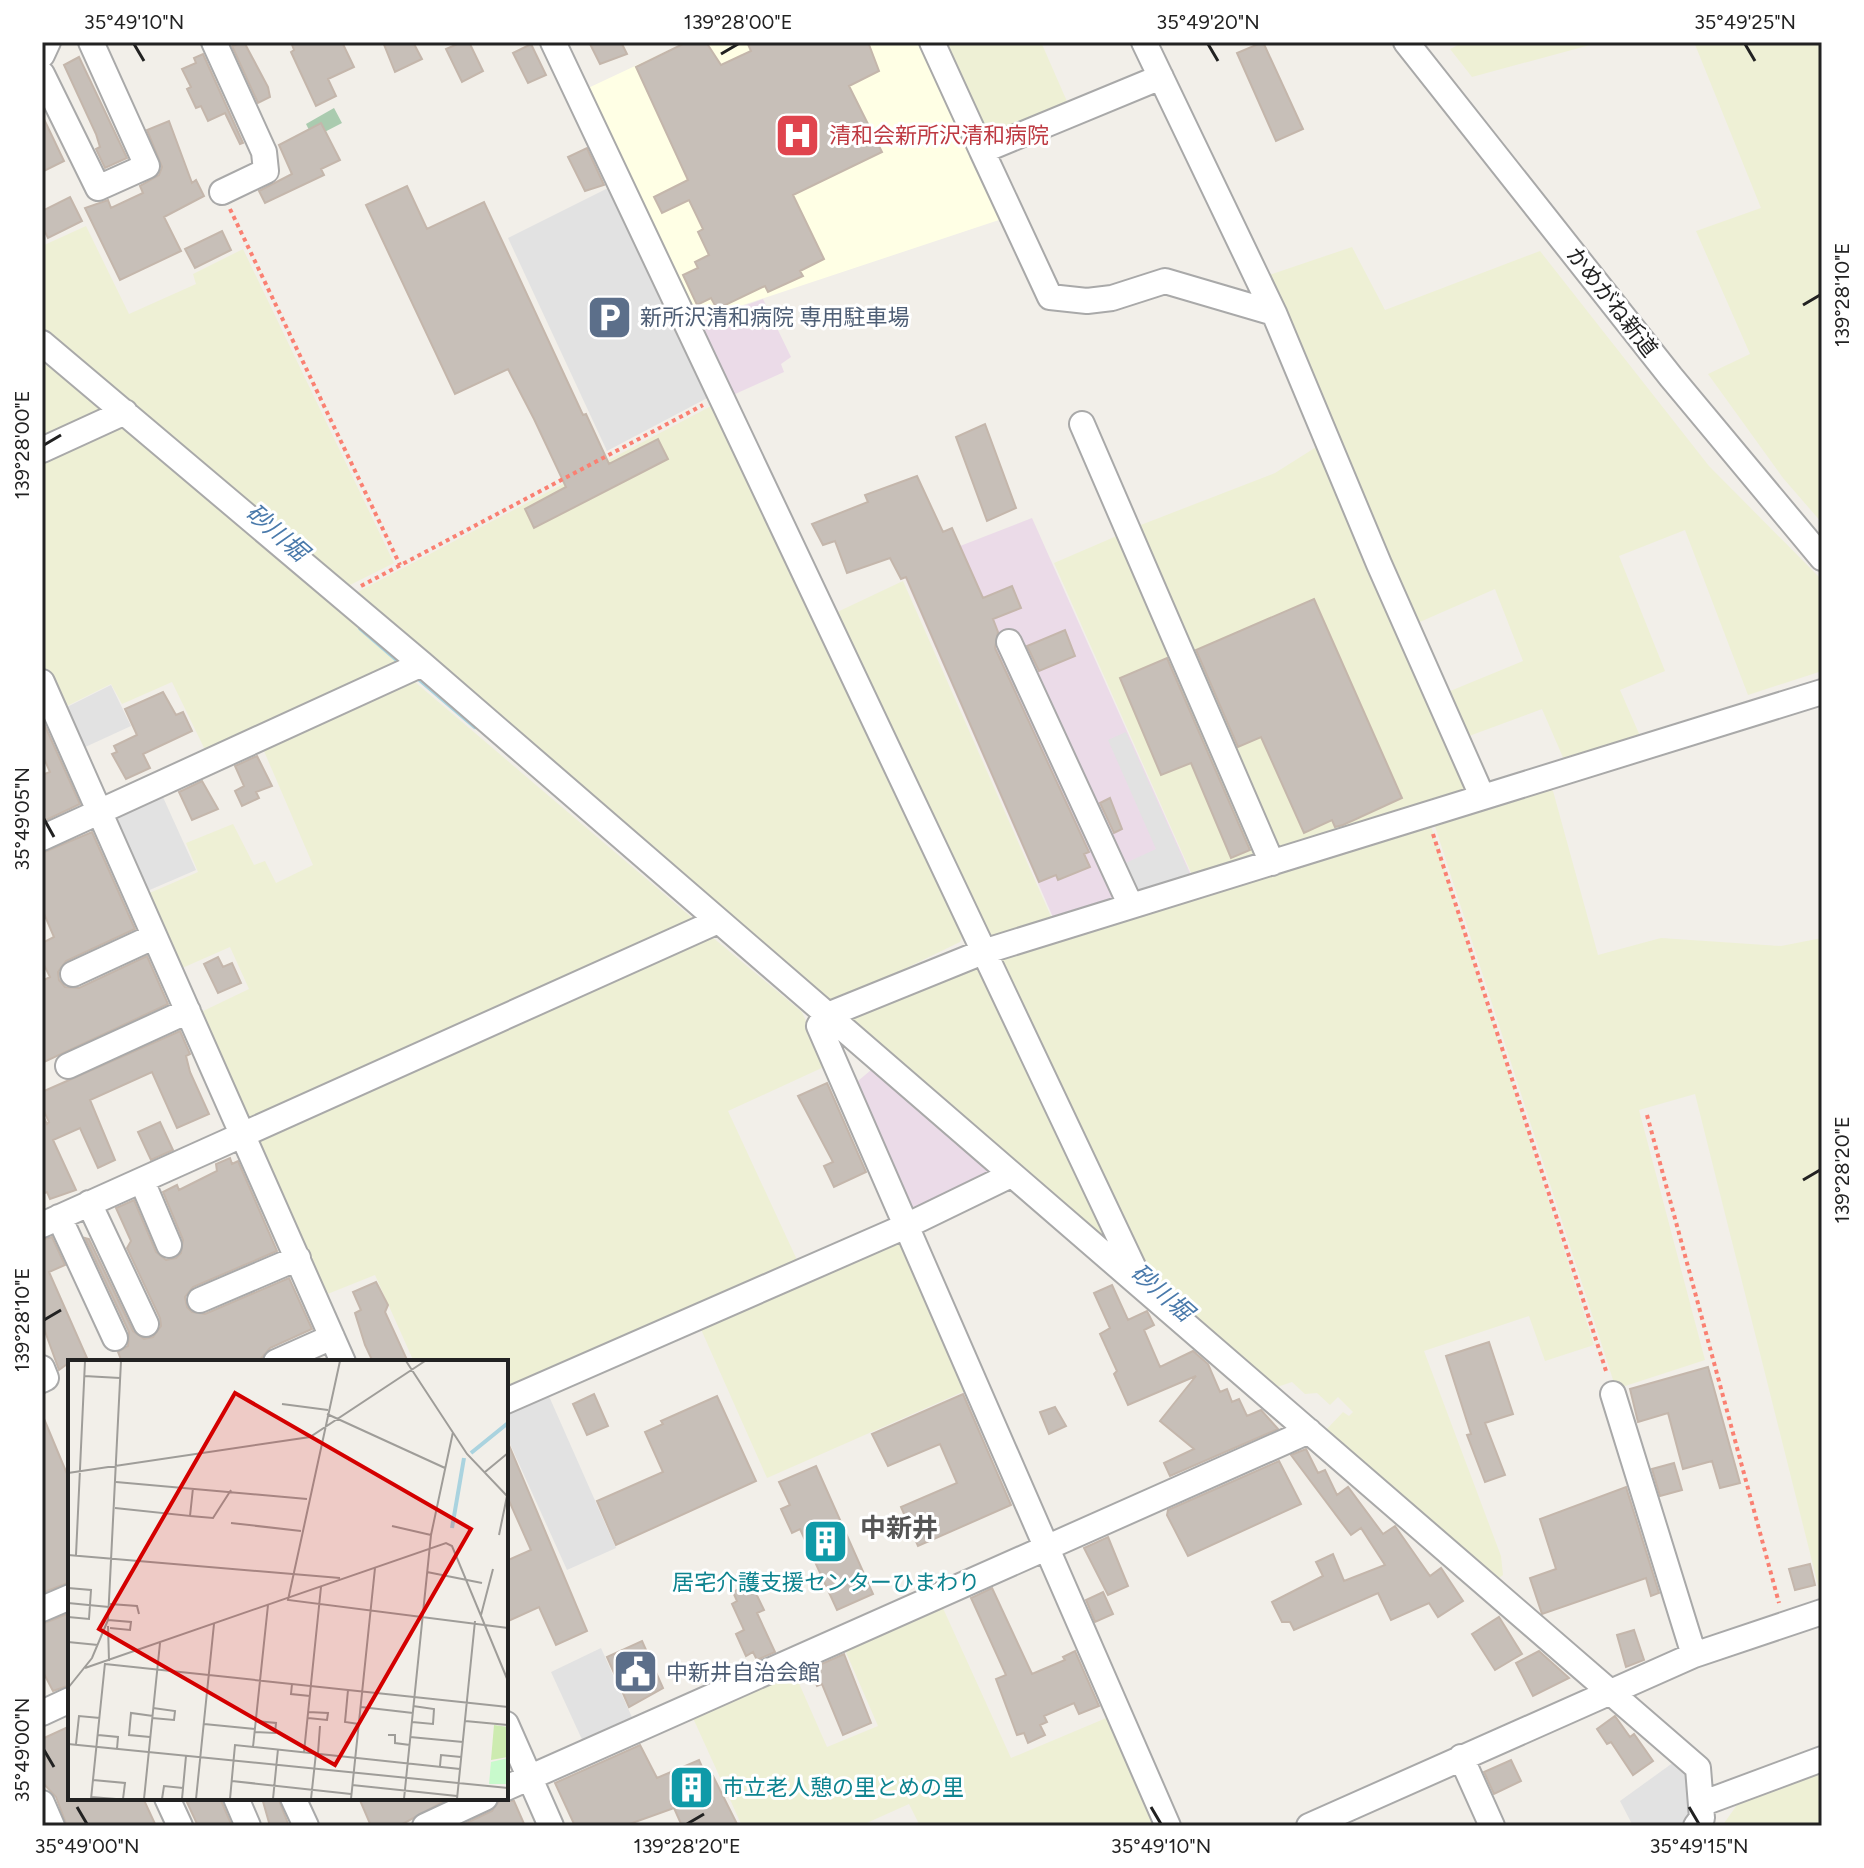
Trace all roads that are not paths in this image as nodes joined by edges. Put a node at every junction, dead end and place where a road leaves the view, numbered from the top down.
1 (48, 42) edge
2 (91, 42) edge
3 (214, 42) edge
4 (553, 42) edge
5 (932, 42) edge
6 (1144, 42) edge
7 (1406, 42) edge
8 (42, 55) edge
9 (42, 74) edge
10 (1161, 77) junction
11 (982, 151) junction
12 (222, 192) road end
13 (1274, 313) junction
14 (42, 343) edge
15 (125, 412) junction
16 (1082, 424) dead end
17 (42, 450) edge
18 (1822, 558) edge
19 (1009, 642) dead end
20 (422, 664) junction
21 (42, 682) edge
22 (1822, 692) edge
23 (1482, 796) junction
24 (100, 813) junction
25 (42, 838) edge
26 (1272, 863) junction
27 (1130, 904) junction
28 (718, 921) junction
29 (153, 937) junction
30 (983, 952) junction
31 (73, 974) dead end
32 (188, 1011) junction
33 (825, 1016) junction
34 (68, 1066) dead end
35 (244, 1134) junction
36 (1011, 1175) junction
37 (142, 1181) junction
38 (89, 1203) junction
39 (50, 1221) edge
40 (906, 1226) junction
41 (169, 1245) dead end
42 (298, 1258) junction
43 (1145, 1290) junction
44 (200, 1300) dead end
45 (146, 1324) dead end
46 (332, 1337) junction
47 (115, 1338) dead end
48 (280, 1360) edge
49 (342, 1360) edge
50 (42, 1368) edge
51 (42, 1380) edge
52 (1613, 1394) road end
53 (508, 1400) edge
54 (1309, 1431) junction
55 (1047, 1549) junction
56 (68, 1598) edge
57 (42, 1609) edge
58 (1822, 1612) edge
59 (1694, 1655) junction
60 (1609, 1691) junction
61 (68, 1701) edge
62 (42, 1713) edge
63 (508, 1729) edge
64 (1461, 1757) junction
65 (1822, 1759) edge
66 (529, 1777) junction
67 (508, 1787) edge
68 (168, 1800) edge
69 (237, 1800) edge
70 (294, 1800) edge
71 (481, 1800) edge
72 (42, 1803) edge
73 (1698, 1815) edge
74 (52, 1826) edge
75 (180, 1826) edge
76 (248, 1826) edge
77 (306, 1826) edge
78 (428, 1826) edge
79 (551, 1826) edge
80 (1168, 1826) edge
81 (1309, 1826) edge
82 (1492, 1826) edge

1 - 8 street
2 - 9 street
3 - 12 street
4 - 30 street
5 - 11 street
6 - 10 street
7 - 18 street, かめがね新道
10 - 11 street
10 - 13 street
11 - 13 street
13 - 23 street
14 - 15 street
15 - 17 street
15 - 20 street
16 - 26 street
19 - 27 street
20 - 24 street
20 - 28 street
21 - 24 street
22 - 23 street
23 - 26 street
24 - 25 street
24 - 29 street
26 - 27 street
27 - 30 street
28 - 33 street
28 - 35 street
29 - 31 street
29 - 32 street
30 - 33 street
30 - 43 street
32 - 34 street
32 - 35 street
33 - 36 street
33 - 40 street
35 - 37 street
35 - 42 street
36 - 40 street
36 - 43 street
37 - 38 street
37 - 41 street
38 - 39 street
38 - 45 street
39 - 47 street
40 - 53 street
40 - 55 street
42 - 44 street
42 - 46 street
43 - 54 street
46 - 48 street
46 - 49 street
50 - 51 street
52 - 59 street
54 - 55 street
54 - 60 street
55 - 66 street
55 - 80 street
56 - 57 street
58 - 59 street
59 - 60 street
60 - 64 street
60 - 73 street
61 - 62 street
63 - 66 street
64 - 81 street
64 - 82 street
65 - 73 street
66 - 67 street
66 - 79 street
68 - 75 street
69 - 76 street
70 - 77 street
71 - 78 street
72 - 74 street

